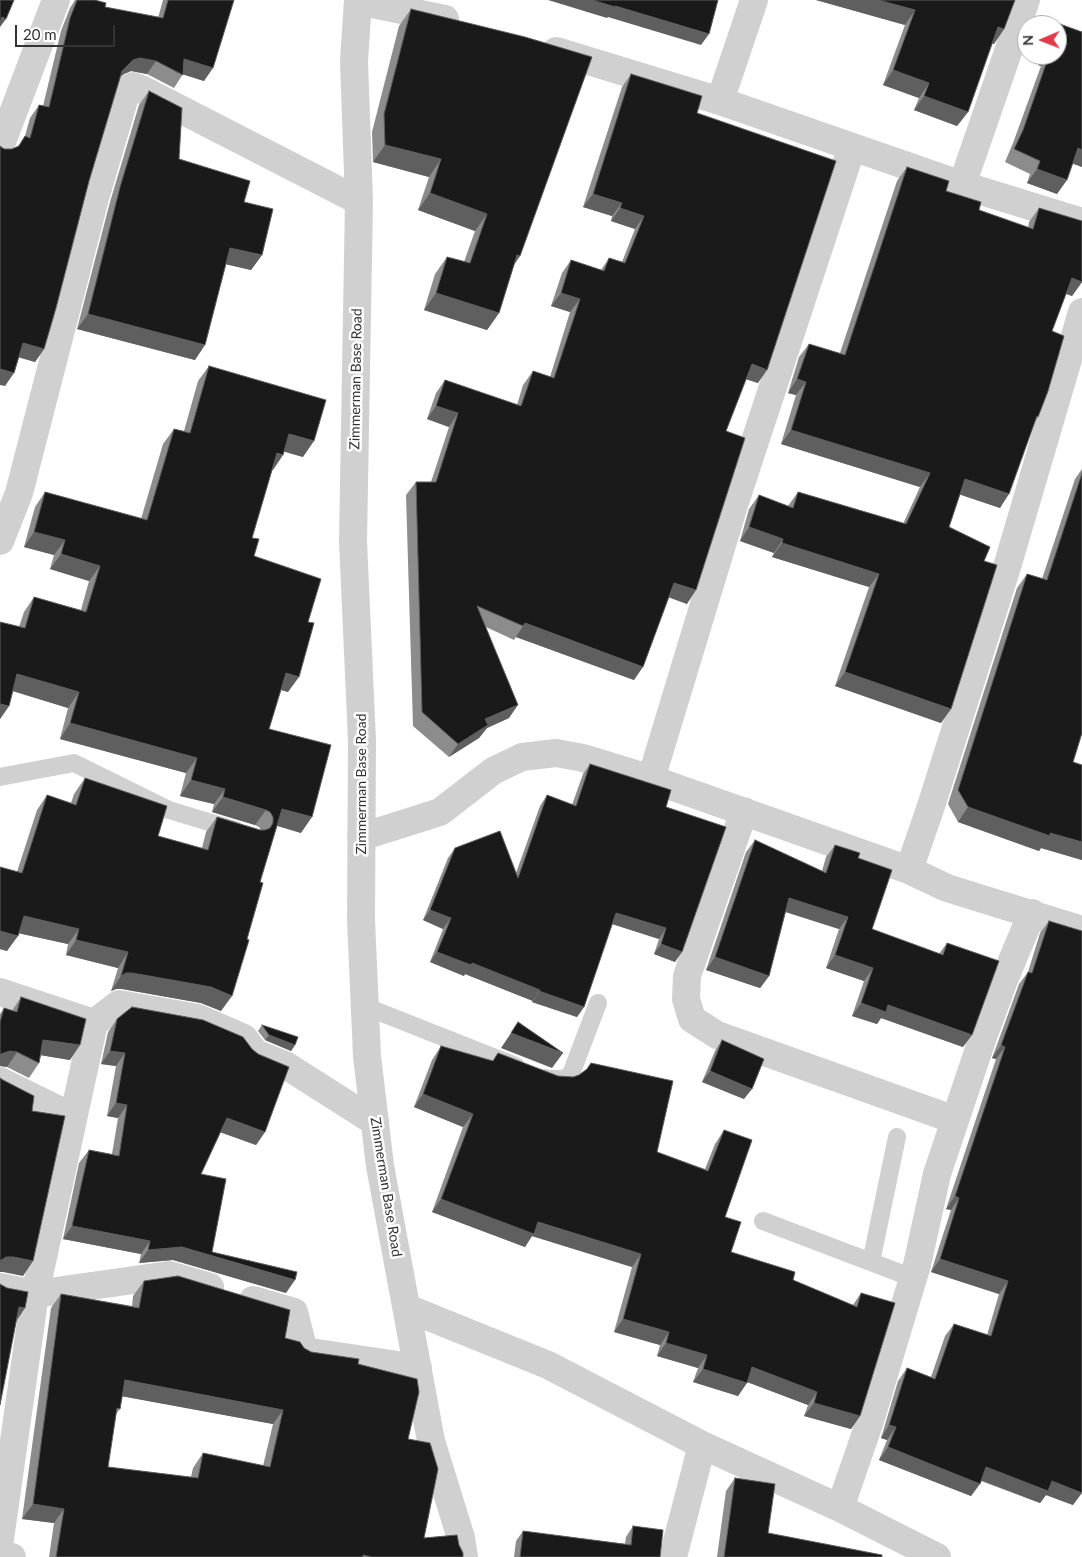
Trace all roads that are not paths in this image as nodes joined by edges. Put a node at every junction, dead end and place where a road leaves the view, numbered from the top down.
1 (56, 0) edge
2 (358, 0) edge
3 (754, 0) edge
4 (1026, 0) edge
5 (468, 24) edge
6 (533, 44) edge
7 (720, 101) junction
8 (0, 147) edge
9 (852, 147) junction
10 (962, 185) junction
11 (358, 201) junction
12 (1082, 222) edge
13 (1082, 312) edge
14 (0, 541) edge
15 (0, 777) edge
16 (651, 778) junction
17 (744, 811) junction
18 (252, 835) edge
19 (361, 837) junction
20 (909, 870) junction
21 (1032, 913) junction
22 (1082, 930) edge
23 (0, 992) edge
24 (598, 1003) dead end
25 (364, 1006) junction
26 (94, 1024) junction
27 (0, 1081) edge
28 (73, 1117) junction
29 (955, 1120) junction
30 (375, 1122) junction
31 (897, 1138) dead end
32 (763, 1221) dead end
33 (871, 1262) junction
34 (912, 1278) junction
35 (0, 1287) edge
36 (35, 1294) junction
37 (407, 1308) junction
38 (418, 1368) junction
39 (702, 1445) junction
40 (840, 1508) junction
41 (0, 1539) edge
42 (0, 1554) edge
43 (12, 1557) edge
44 (464, 1557) edge
45 (673, 1557) edge
46 (937, 1557) edge

1 - 8 street
2 - 5 street
2 - 11 street, Zimmerman Base Road
3 - 7 street
4 - 10 street
6 - 7 street
7 - 9 street
9 - 10 street
9 - 16 street
10 - 12 street
11 - 14 street
11 - 19 street, Zimmerman Base Road
13 - 20 street
15 - 18 lane
16 - 17 street
16 - 19 street
17 - 20 street
17 - 29 street
19 - 25 street, Zimmerman Base Road
20 - 21 street
21 - 22 street
21 - 29 street
23 - 26 street
24 - 25 lane
25 - 30 street, Zimmerman Base Road
26 - 28 street
26 - 30 street
27 - 28 street
28 - 36 street
29 - 34 street
30 - 37 street, Zimmerman Base Road
31 - 33 lane
32 - 33 lane
33 - 34 lane
34 - 40 street
35 - 36 street
36 - 38 street
36 - 41 street
37 - 38 street, Zimmerman Base Road
37 - 39 street
38 - 44 street, Zimmerman Base Road
39 - 40 street
39 - 45 street
40 - 46 street
42 - 43 street

